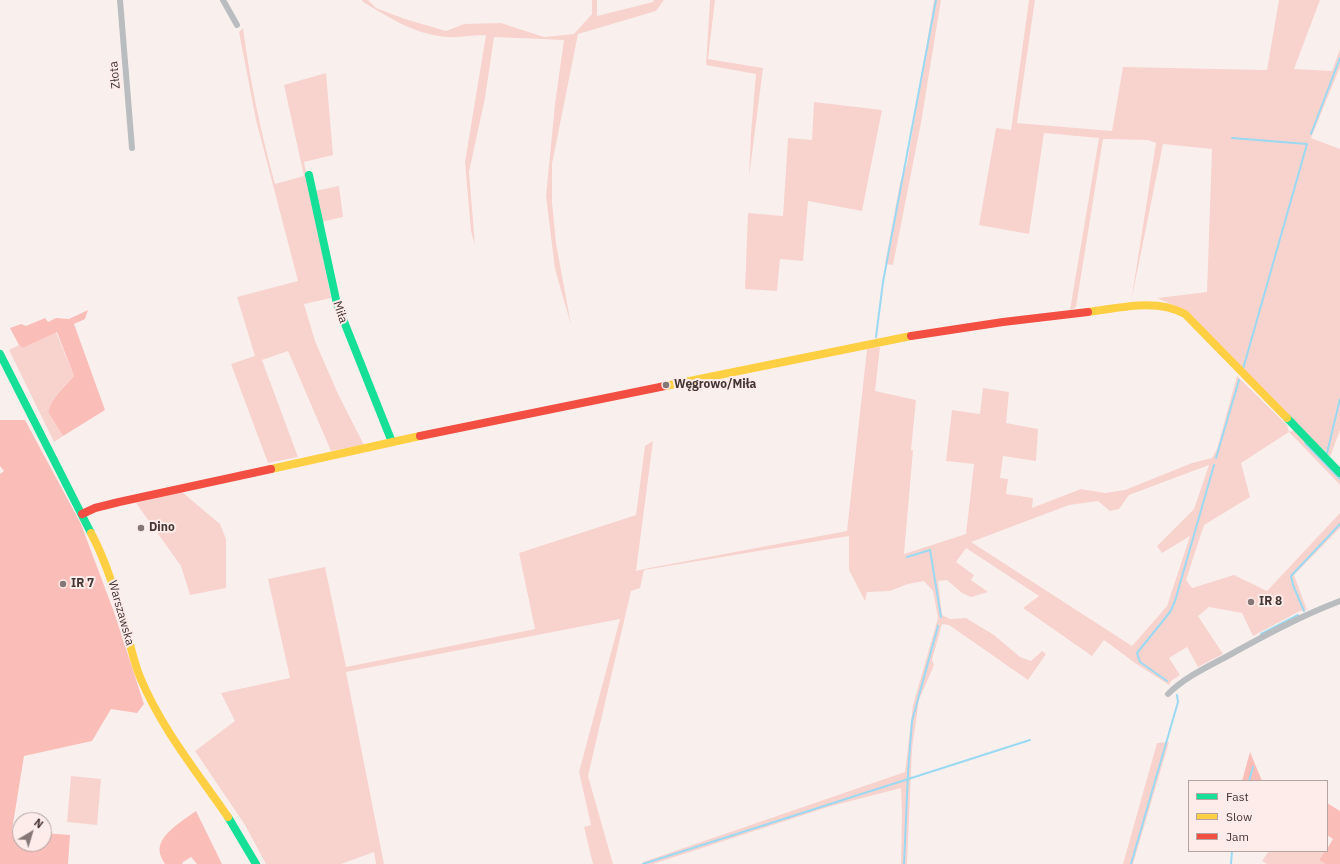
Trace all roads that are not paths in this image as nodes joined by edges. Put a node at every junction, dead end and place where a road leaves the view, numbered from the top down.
1 (120, 0) edge
2 (223, 0) edge
3 (237, 26) dead end
4 (132, 148) dead end
5 (309, 175) dead end
6 (0, 354) edge
7 (392, 442) junction
8 (1340, 473) edge
9 (82, 514) junction
10 (1340, 601) edge
11 (1168, 694) dead end
12 (256, 864) edge

1 - 4 street, Złota
2 - 3 street
5 - 7 street, Miła
6 - 9 street, Warszawska
7 - 8 street
7 - 9 street
9 - 12 street, Warszawska
10 - 11 street

